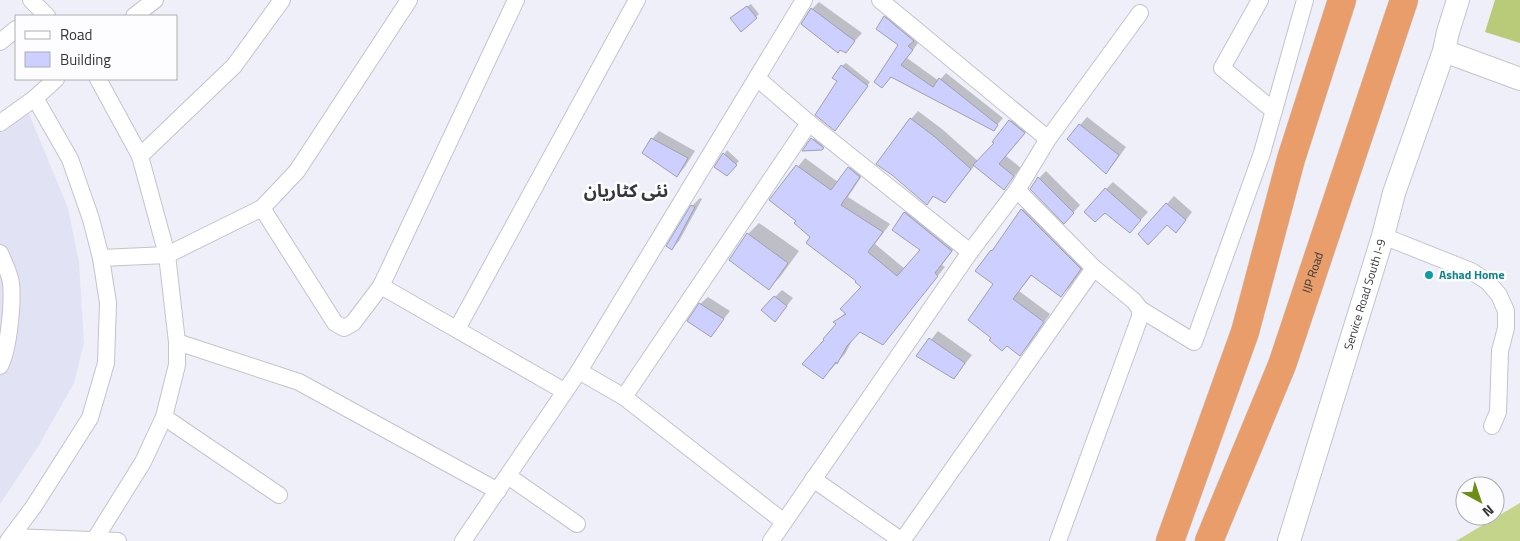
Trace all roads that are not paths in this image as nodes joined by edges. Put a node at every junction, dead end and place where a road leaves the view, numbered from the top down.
1 (155, 0) edge
2 (282, 0) edge
3 (409, 0) edge
4 (516, 0) edge
5 (637, 0) edge
6 (804, 0) edge
7 (880, 0) edge
8 (1260, 0) edge
9 (1404, 0) edge
10 (1458, 0) edge
11 (1305, 1) edge
12 (1339, 8) edge
13 (1140, 13) dead end
14 (135, 15) edge
15 (15, 30) edge
16 (0, 42) edge
17 (1446, 42) junction
18 (757, 78) junction
19 (55, 80) edge
20 (99, 80) edge
21 (1520, 80) edge
22 (34, 98) junction
23 (1274, 111) junction
24 (0, 123) edge
25 (809, 123) junction
26 (1048, 140) junction
27 (1262, 153) junction
28 (140, 156) junction
29 (1292, 159) junction
30 (1016, 190) junction
31 (262, 208) junction
32 (1383, 236) junction
33 (970, 252) junction
34 (0, 253) edge
35 (167, 255) junction
36 (101, 258) junction
37 (1094, 268) junction
38 (381, 286) junction
39 (1140, 309) junction
40 (457, 329) junction
41 (177, 342) junction
42 (0, 366) edge
43 (579, 371) junction
44 (564, 391) junction
45 (624, 397) junction
46 (164, 417) junction
47 (1492, 426) dead end
48 (508, 476) junction
49 (813, 479) junction
50 (498, 491) junction
51 (279, 495) dead end
52 (784, 522) junction
53 (577, 524) dead end
54 (10, 539) edge
55 (95, 539) junction
56 (118, 541) edge
57 (463, 541) edge
58 (771, 541) edge
59 (902, 541) edge
60 (1058, 541) edge
61 (1170, 541) edge
62 (1209, 541) edge
63 (1289, 541) edge

1 - 14 street
2 - 28 street
3 - 31 street
4 - 38 street
5 - 40 street
6 - 18 street
7 - 26 street
8 - 23 street
9 - 62 highway, IJP Road
10 - 17 street, Service Road South I-9
11 - 23 street
12 - 29 highway
13 - 26 street
15 - 16 street
17 - 21 street
17 - 32 street, Service Road South I-9
18 - 25 street
18 - 43 street
19 - 22 street
20 - 28 street
22 - 24 street
22 - 36 street
23 - 27 street
25 - 33 street
25 - 45 street
26 - 30 street
27 - 29 street
27 - 39 street
28 - 35 street
29 - 61 highway
30 - 33 street
30 - 37 street
31 - 35 street
31 - 38 street
32 - 47 street
32 - 63 street, Service Road South I-9
33 - 49 street
34 - 42 street
35 - 36 street
35 - 41 street
36 - 54 street
37 - 39 street
37 - 59 street
38 - 40 street
39 - 60 street
40 - 44 street
41 - 46 street
41 - 50 street
43 - 44 street
43 - 45 street
44 - 48 street
45 - 52 street
46 - 51 street
46 - 55 street
48 - 50 street
48 - 53 street
49 - 52 street
49 - 59 street
50 - 57 street
52 - 58 street
54 - 55 street
55 - 56 street

